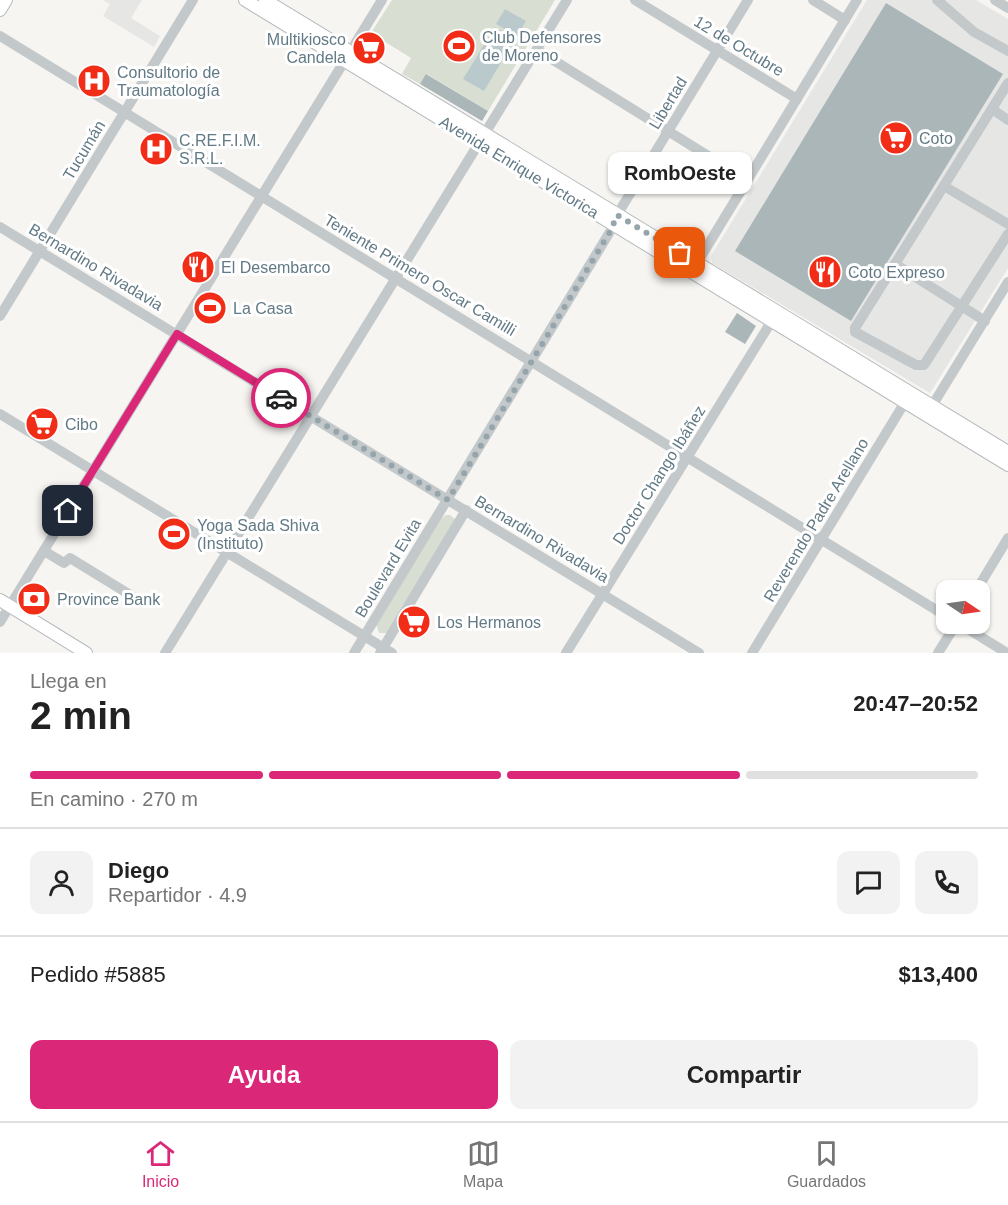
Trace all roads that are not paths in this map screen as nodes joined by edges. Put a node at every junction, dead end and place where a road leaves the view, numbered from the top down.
1 (6, 0) edge
2 (193, 0) edge
3 (245, 0) edge
4 (265, 0) edge
5 (382, 0) edge
6 (567, 0) edge
7 (635, 0) edge
8 (748, 0) edge
9 (813, 0) edge
10 (857, 0) edge
11 (937, 0) edge
12 (995, 0) edge
13 (1008, 8) edge
14 (0, 10) edge
15 (845, 20) junction
16 (0, 36) edge
17 (537, 50) junction
18 (717, 50) junction
19 (1008, 51) edge
20 (348, 57) junction
21 (1008, 83) edge
22 (797, 99) junction
23 (992, 109) junction
24 (124, 112) junction
25 (1008, 120) edge
26 (668, 131) junction
27 (483, 139) junction
28 (747, 180) junction
29 (944, 186) junction
30 (261, 196) junction
31 (615, 220) junction
32 (1008, 224) edge
33 (0, 227) edge
34 (1008, 234) edge
35 (40, 250) junction
36 (697, 263) junction
37 (895, 264) junction
38 (395, 278) junction
39 (1008, 282) edge
40 (962, 306) junction
41 (0, 316) edge
42 (775, 316) junction
43 (985, 321) junction
44 (177, 334) junction
45 (533, 361) junction
46 (905, 402) junction
47 (932, 406) junction
48 (0, 414) edge
49 (311, 416) junction
50 (1008, 452) edge
51 (688, 457) junction
52 (1008, 465) edge
53 (93, 471) junction
54 (448, 500) junction
55 (466, 510) junction
56 (1008, 538) edge
57 (822, 539) junction
58 (44, 551) junction
59 (226, 553) junction
60 (983, 580) edge
61 (603, 594) junction
62 (132, 596) dead end
63 (5, 603) edge
64 (936, 610) edge
65 (0, 622) edge
66 (951, 634) edge
67 (975, 634) edge
68 (364, 636) junction
69 (385, 651) edge
70 (86, 653) edge
71 (165, 653) edge
72 (354, 653) edge
73 (566, 653) edge
74 (699, 653) edge
75 (752, 653) edge
76 (938, 653) edge
77 (1007, 653) edge

1 - 14 main road
2 - 24 street, Tucumán
3 - 20 main road, Avenida Enrique Victorica
4 - 20 main road, Avenida Enrique Victorica
5 - 20 street
6 - 17 street
7 - 18 street, 12 de Octubre
8 - 18 street, Libertad
9 - 15 street
10 - 15 street
11 - 19 street
12 - 13 street
15 - 22 street
16 - 24 street, Teniente Primero Oscar Camilli
17 - 26 street
17 - 27 street
18 - 22 street, 12 de Octubre
18 - 26 street, Libertad
20 - 27 main road, Avenida Enrique Victorica
20 - 30 street
21 - 23 street
22 - 28 street
23 - 25 street
23 - 29 street
24 - 30 street, Teniente Primero Oscar Camilli
24 - 35 street, Tucumán
26 - 28 street
26 - 31 street, Libertad
27 - 31 main road, Avenida Enrique Victorica
27 - 38 street
28 - 36 street
29 - 32 street
29 - 37 street
30 - 38 street, Teniente Primero Oscar Camilli
30 - 44 street
31 - 36 main road, Avenida Enrique Victorica
31 - 42 main road, Avenida Enrique Victorica
31 - 45 street, Libertad
33 - 35 street, Bernardino Rivadavia
34 - 40 street
35 - 41 street, Tucumán
35 - 44 street, Bernardino Rivadavia
36 - 42 main road, Avenida Enrique Victorica
37 - 40 street
37 - 40 street
38 - 45 street, Teniente Primero Oscar Camilli
38 - 49 street
39 - 43 street
40 - 43 street
42 - 46 main road, Avenida Enrique Victorica
42 - 47 main road, Avenida Enrique Victorica
42 - 51 street, Doctor Chango Ibáñez
43 - 47 street
44 - 49 street, Bernardino Rivadavia
44 - 53 street
45 - 51 street, Teniente Primero Oscar Camilli
45 - 54 street, Libertad
46 - 52 main road, Avenida Enrique Victorica
46 - 57 street, Reverendo Padre Arellano
47 - 50 main road, Avenida Enrique Victorica
48 - 53 street
49 - 54 street, Bernardino Rivadavia
49 - 59 street
51 - 57 street, Teniente Primero Oscar Camilli
51 - 61 street, Doctor Chango Ibáñez
53 - 58 street
53 - 59 street
54 - 55 street, Bernardino Rivadavia
54 - 68 street, Boulevard Evita
55 - 61 street, Bernardino Rivadavia
55 - 69 street
56 - 60 street
57 - 64 street, Teniente Primero Oscar Camilli
57 - 75 street, Reverendo Padre Arellano
58 - 62 street
58 - 63 street
59 - 68 street
59 - 71 street
61 - 73 street, Doctor Chango Ibáñez
61 - 74 street, Bernardino Rivadavia
63 - 65 street
63 - 70 main road
66 - 76 street
67 - 77 street
68 - 69 street
68 - 72 street, Boulevard Evita

